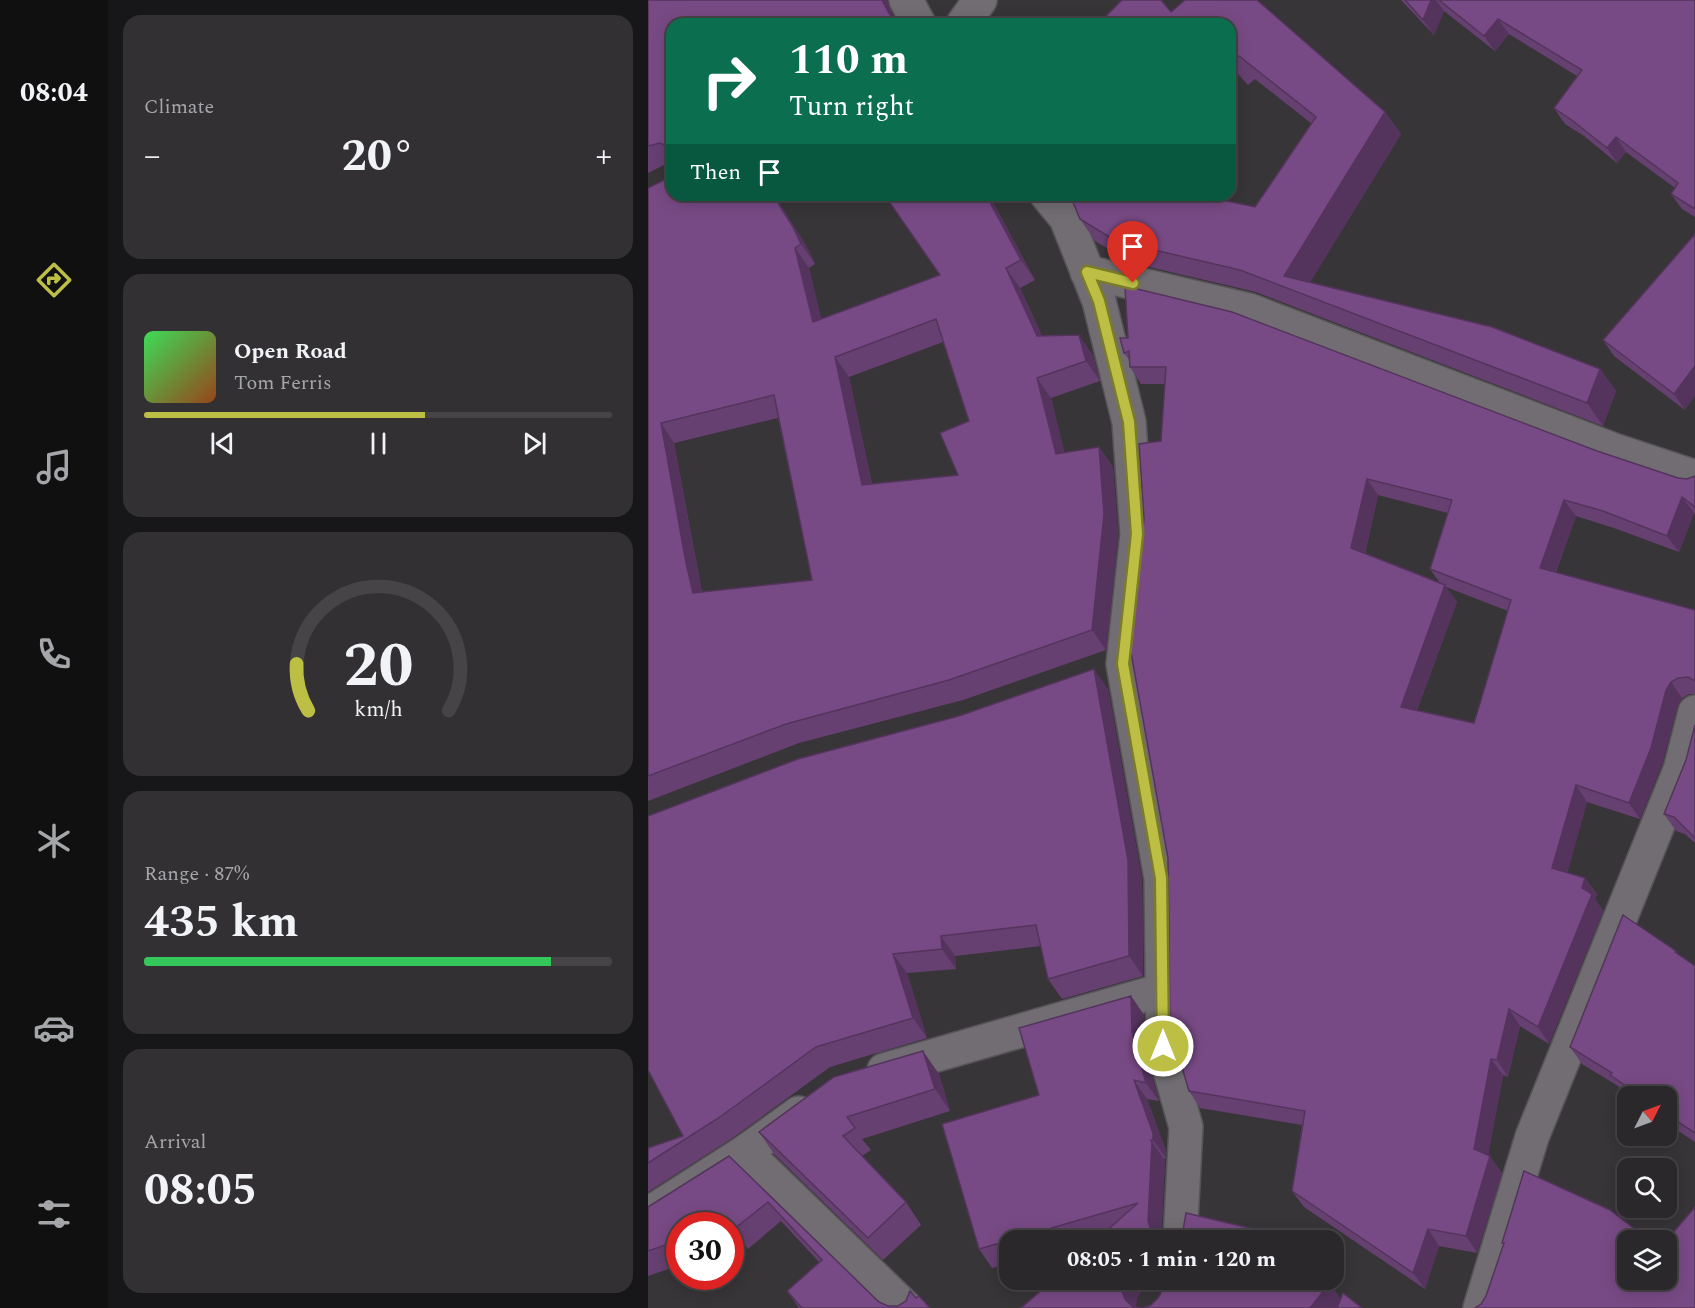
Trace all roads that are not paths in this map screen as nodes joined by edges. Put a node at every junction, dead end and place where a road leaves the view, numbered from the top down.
1 (906, 0) edge
2 (980, 0) edge
3 (916, 18) edge
4 (967, 18) edge
5 (1052, 201) edge
6 (1087, 272) junction
7 (1695, 477) edge
8 (1123, 664) junction
9 (1090, 675) edge
10 (1695, 712) edge
11 (1162, 990) junction
12 (853, 1079) edge
13 (822, 1096) edge
14 (745, 1152) junction
15 (648, 1214) edge
16 (1181, 1230) edge
17 (906, 1308) edge
18 (1480, 1308) edge

1 - 3 street
2 - 4 street
5 - 6 street
6 - 7 street
6 - 8 street
8 - 9 street
8 - 11 street
10 - 18 street
11 - 12 street
11 - 16 street
13 - 14 street
14 - 15 street
14 - 17 street

